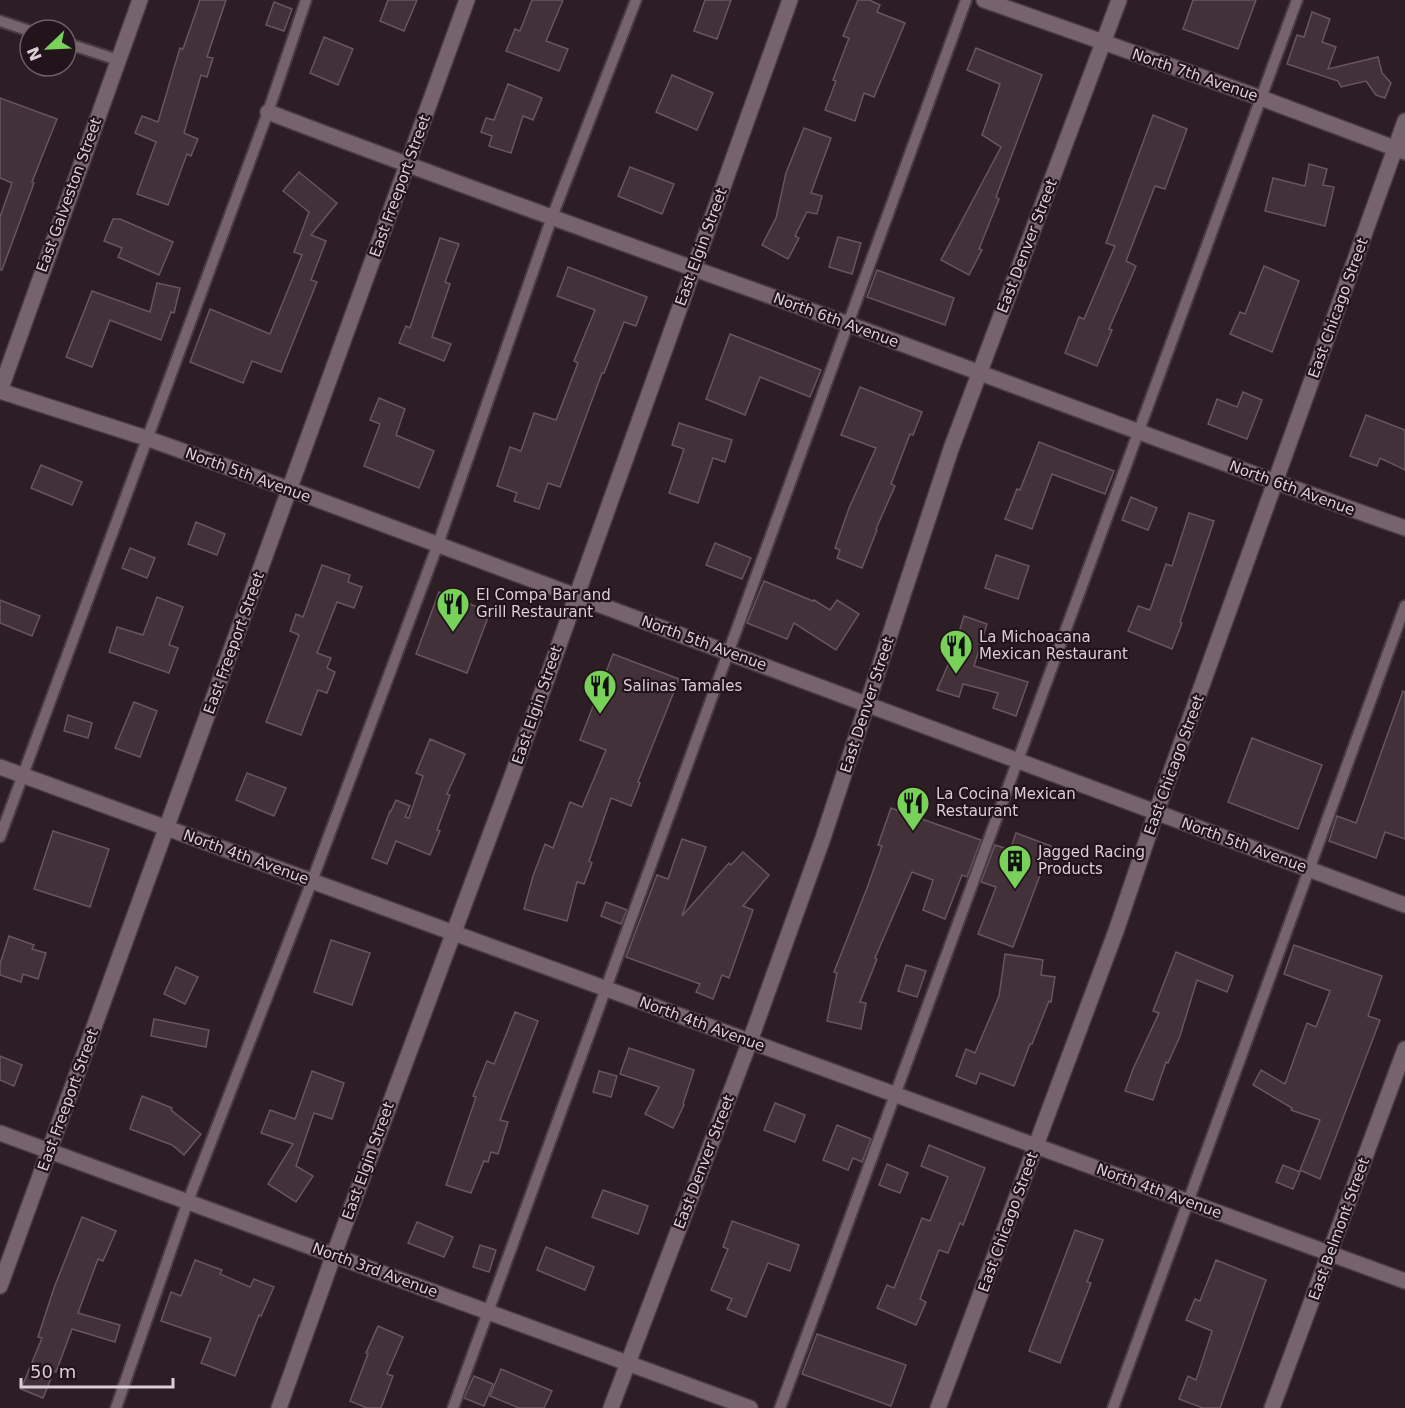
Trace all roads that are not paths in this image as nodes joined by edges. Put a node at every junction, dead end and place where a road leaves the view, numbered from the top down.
1 (140, 0) edge
2 (306, 0) edge
3 (467, 0) edge
4 (636, 0) edge
5 (790, 0) edge
6 (966, 0) edge
7 (984, 0) edge
8 (1119, 0) edge
9 (1297, 0) edge
10 (0, 21) edge
11 (18, 27) edge
12 (1102, 43) junction
13 (78, 47) edge
14 (118, 60) junction
15 (1261, 98) junction
16 (268, 112) junction
17 (1405, 121) edge
18 (1400, 151) edge
19 (407, 166) junction
20 (552, 218) junction
21 (693, 268) junction
22 (848, 325) junction
23 (979, 372) junction
24 (0, 391) edge
25 (1139, 431) junction
26 (146, 438) junction
27 (1276, 483) junction
28 (289, 489) junction
29 (1405, 528) edge
30 (438, 544) junction
31 (575, 595) junction
32 (1405, 606) edge
33 (729, 652) junction
34 (867, 703) junction
35 (1018, 760) junction
36 (0, 767) edge
37 (23, 776) junction
38 (1156, 813) junction
39 (167, 828) junction
40 (0, 837) edge
41 (1309, 870) junction
42 (312, 881) junction
43 (1405, 905) edge
44 (453, 933) junction
45 (606, 988) junction
46 (750, 1041) junction
47 (1405, 1049) edge
48 (895, 1094) junction
49 (0, 1133) edge
50 (1036, 1146) junction
51 (49, 1151) junction
52 (188, 1201) junction
53 (1188, 1201) junction
54 (1330, 1253) junction
55 (334, 1254) junction
56 (1405, 1281) edge
57 (0, 1286) edge
58 (488, 1312) junction
59 (628, 1364) junction
60 (116, 1408) edge
61 (279, 1408) edge
62 (453, 1408) edge
63 (611, 1408) edge
64 (750, 1408) edge
65 (780, 1408) edge
66 (938, 1408) edge
67 (1113, 1408) edge
68 (1272, 1408) edge

1 - 14 street, East Galveston Street
2 - 16 lane
3 - 19 street, East Freeport Street
4 - 20 lane
5 - 21 street, East Elgin Street
6 - 22 lane
7 - 12 street, North 7th Avenue
8 - 12 street, East Denver Street
9 - 15 lane
10 - 11 lane
12 - 15 street, North 7th Avenue
12 - 23 street, East Denver Street
13 - 14 lane
14 - 24 street, East Galveston Street
15 - 18 street, North 7th Avenue
15 - 25 lane
16 - 19 street, North 6th Avenue
16 - 26 lane
17 - 18 street, East Chicago Street
18 - 27 street, East Chicago Street
19 - 20 street, North 6th Avenue
19 - 28 street, East Freeport Street
20 - 21 street, North 6th Avenue
20 - 30 lane
21 - 22 street, North 6th Avenue
21 - 31 street, East Elgin Street
22 - 23 street, North 6th Avenue
22 - 33 lane
23 - 25 street, North 6th Avenue
23 - 34 street, East Denver Street
24 - 26 street, North 5th Avenue
25 - 27 street, North 6th Avenue
25 - 35 lane
26 - 28 street, North 5th Avenue
26 - 37 lane
27 - 29 street, North 6th Avenue
27 - 38 street, East Chicago Street
28 - 30 street, North 5th Avenue
28 - 39 street, East Freeport Street
30 - 31 street, North 5th Avenue
30 - 42 lane
31 - 33 street, North 5th Avenue
31 - 44 street, East Elgin Street
32 - 41 lane
33 - 34 street, North 5th Avenue
33 - 45 lane
34 - 35 street, North 5th Avenue
34 - 46 street, East Denver Street
35 - 38 street, North 5th Avenue
35 - 48 lane
36 - 37 street, North 4th Avenue
37 - 39 street, North 4th Avenue
37 - 40 lane
38 - 41 street, North 5th Avenue
38 - 50 street, East Chicago Street
39 - 42 street, North 4th Avenue
39 - 51 street, East Freeport Street
41 - 43 street, North 5th Avenue
41 - 53 lane
42 - 44 street, North 4th Avenue
42 - 52 lane
44 - 45 street, North 4th Avenue
44 - 55 street, East Elgin Street
45 - 46 street, North 4th Avenue
45 - 58 lane
46 - 48 street, North 4th Avenue
46 - 59 street, East Denver Street
47 - 54 street, East Belmont Street
48 - 50 street, North 4th Avenue
48 - 65 lane
49 - 51 street, North 3rd Avenue
50 - 53 street, North 4th Avenue
50 - 66 street, East Chicago Street
51 - 52 street, North 3rd Avenue
51 - 57 street, East Freeport Street
52 - 55 street, North 3rd Avenue
52 - 60 lane
53 - 54 street, North 4th Avenue
53 - 67 lane
54 - 56 street, North 4th Avenue
54 - 68 street, East Belmont Street
55 - 58 street, North 3rd Avenue
55 - 61 street, East Elgin Street
58 - 59 street, North 3rd Avenue
58 - 62 lane
59 - 63 street, East Denver Street
59 - 64 street, North 3rd Avenue

